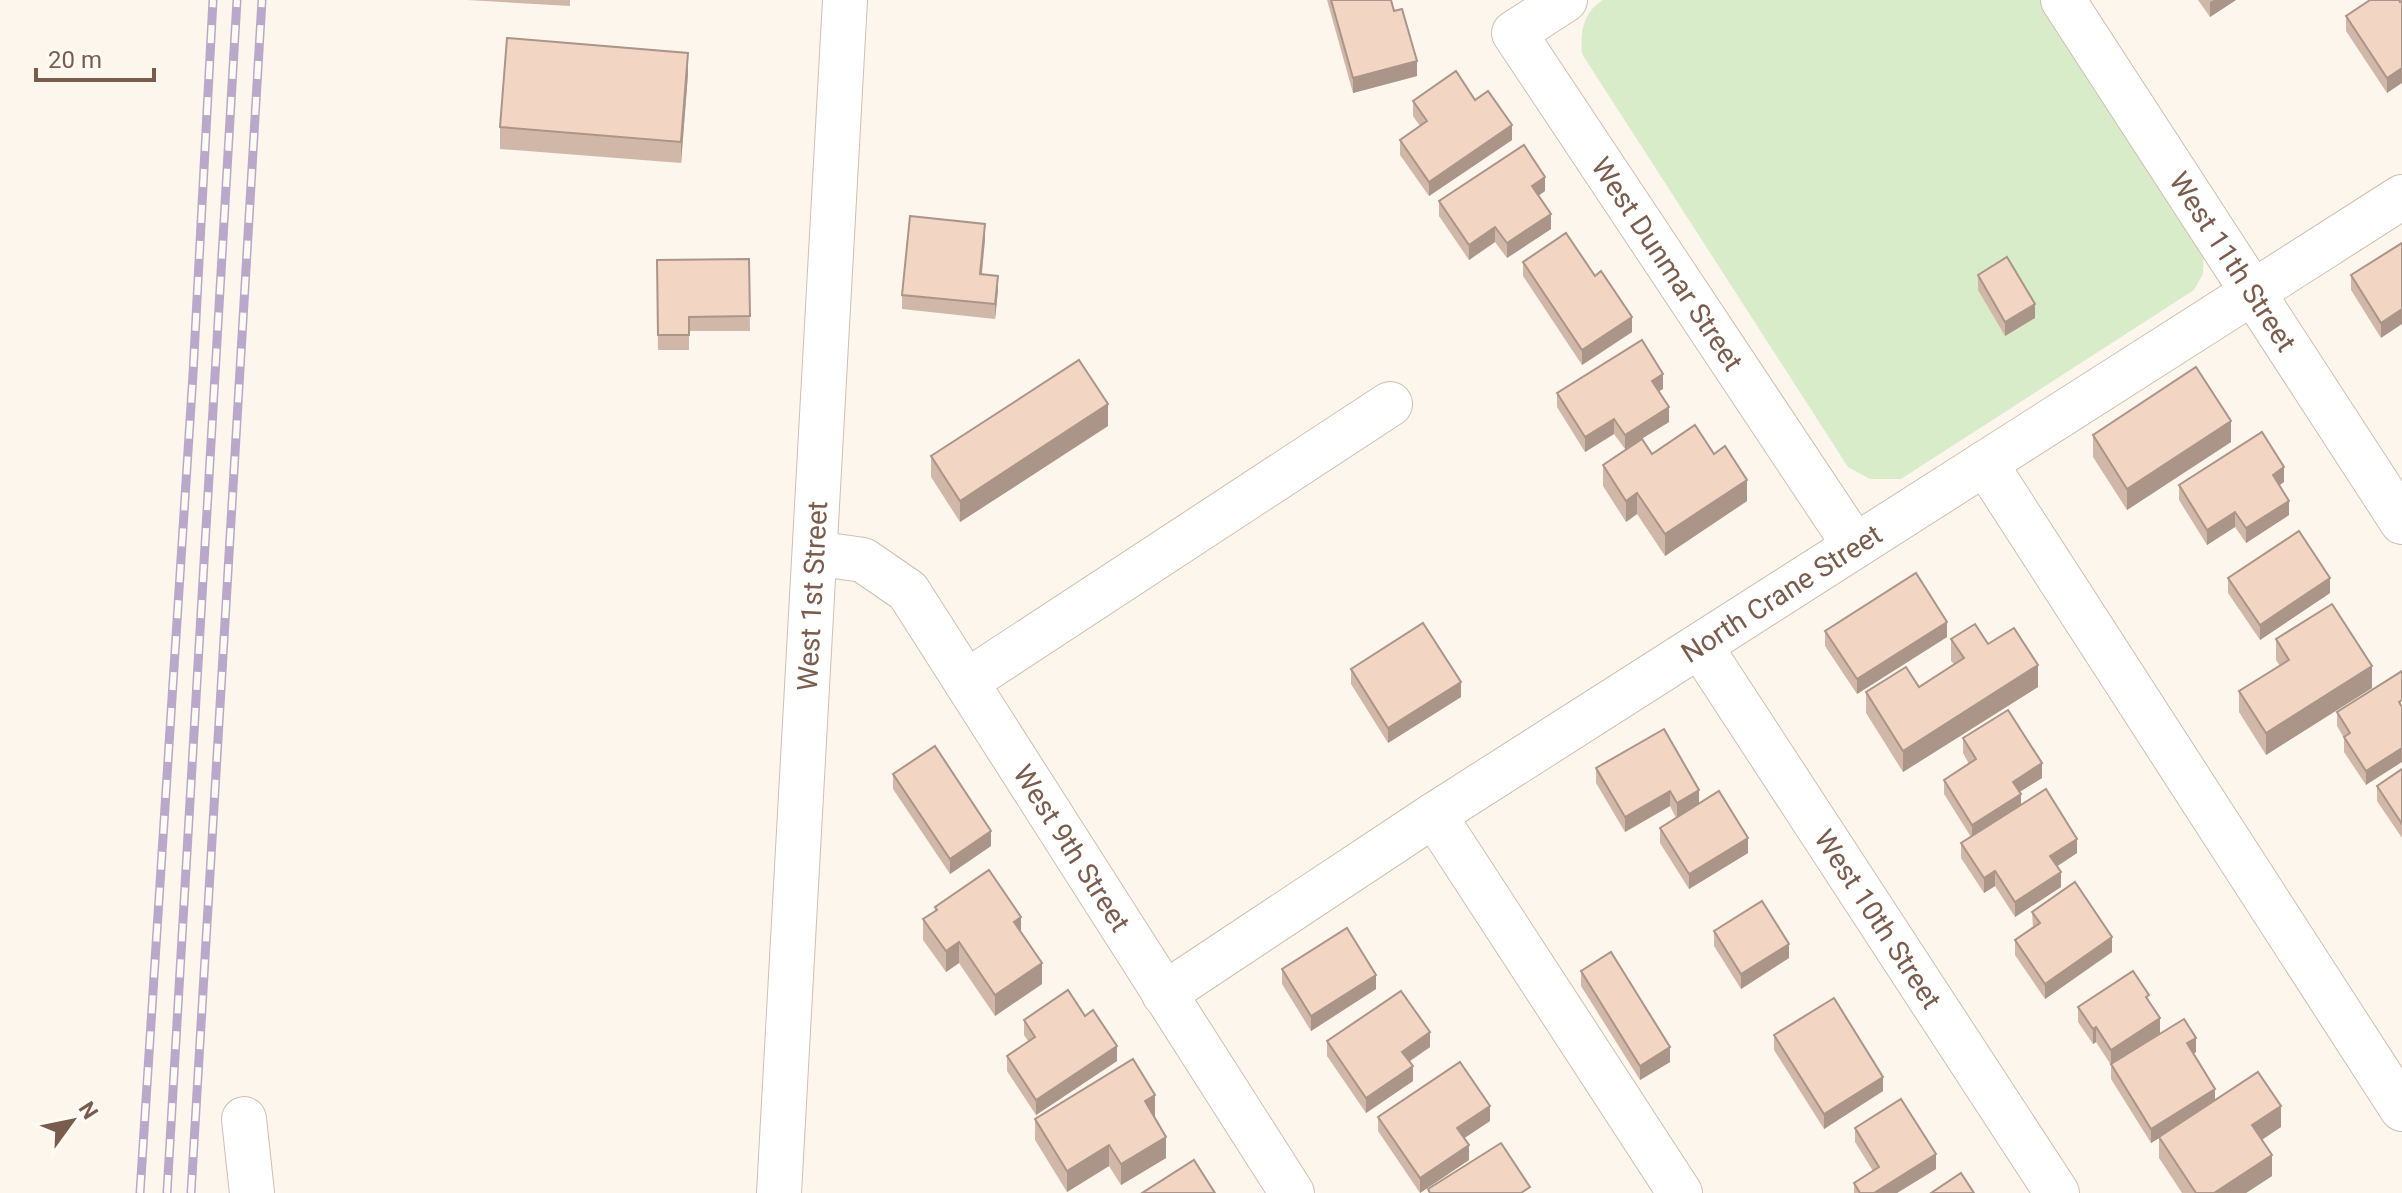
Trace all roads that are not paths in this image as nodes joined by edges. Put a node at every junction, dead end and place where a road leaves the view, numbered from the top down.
1 (845, 0) edge
2 (1565, 0) edge
3 (2063, 0) edge
4 (2402, 197) edge
5 (2254, 292) junction
6 (1390, 404) dead end
7 (1985, 463) junction
8 (2402, 522) edge
9 (1855, 546) junction
10 (815, 553) junction
11 (1700, 646) junction
12 (966, 682) junction
13 (1434, 815) junction
14 (1164, 994) junction
15 (2402, 1109) edge
16 (244, 1119) dead end
17 (252, 1193) edge
18 (779, 1193) edge
19 (1292, 1193) edge
20 (1680, 1193) edge
21 (2057, 1193) edge

1 - 10 street, West 1st Street
2 - 9 street, West Dunmar Street
3 - 5 street, West 11th Street
4 - 5 street, North Crane Street
5 - 7 street, North Crane Street
5 - 8 street, West 11th Street
6 - 12 street
7 - 9 street, North Crane Street
7 - 15 street
9 - 11 street, North Crane Street
10 - 12 street, West 9th Street
10 - 18 street, West 1st Street
11 - 13 street, North Crane Street
11 - 21 street, West 10th Street
12 - 14 street, West 9th Street
13 - 14 street, North Crane Street
13 - 20 street
14 - 19 street, West 9th Street
16 - 17 street

